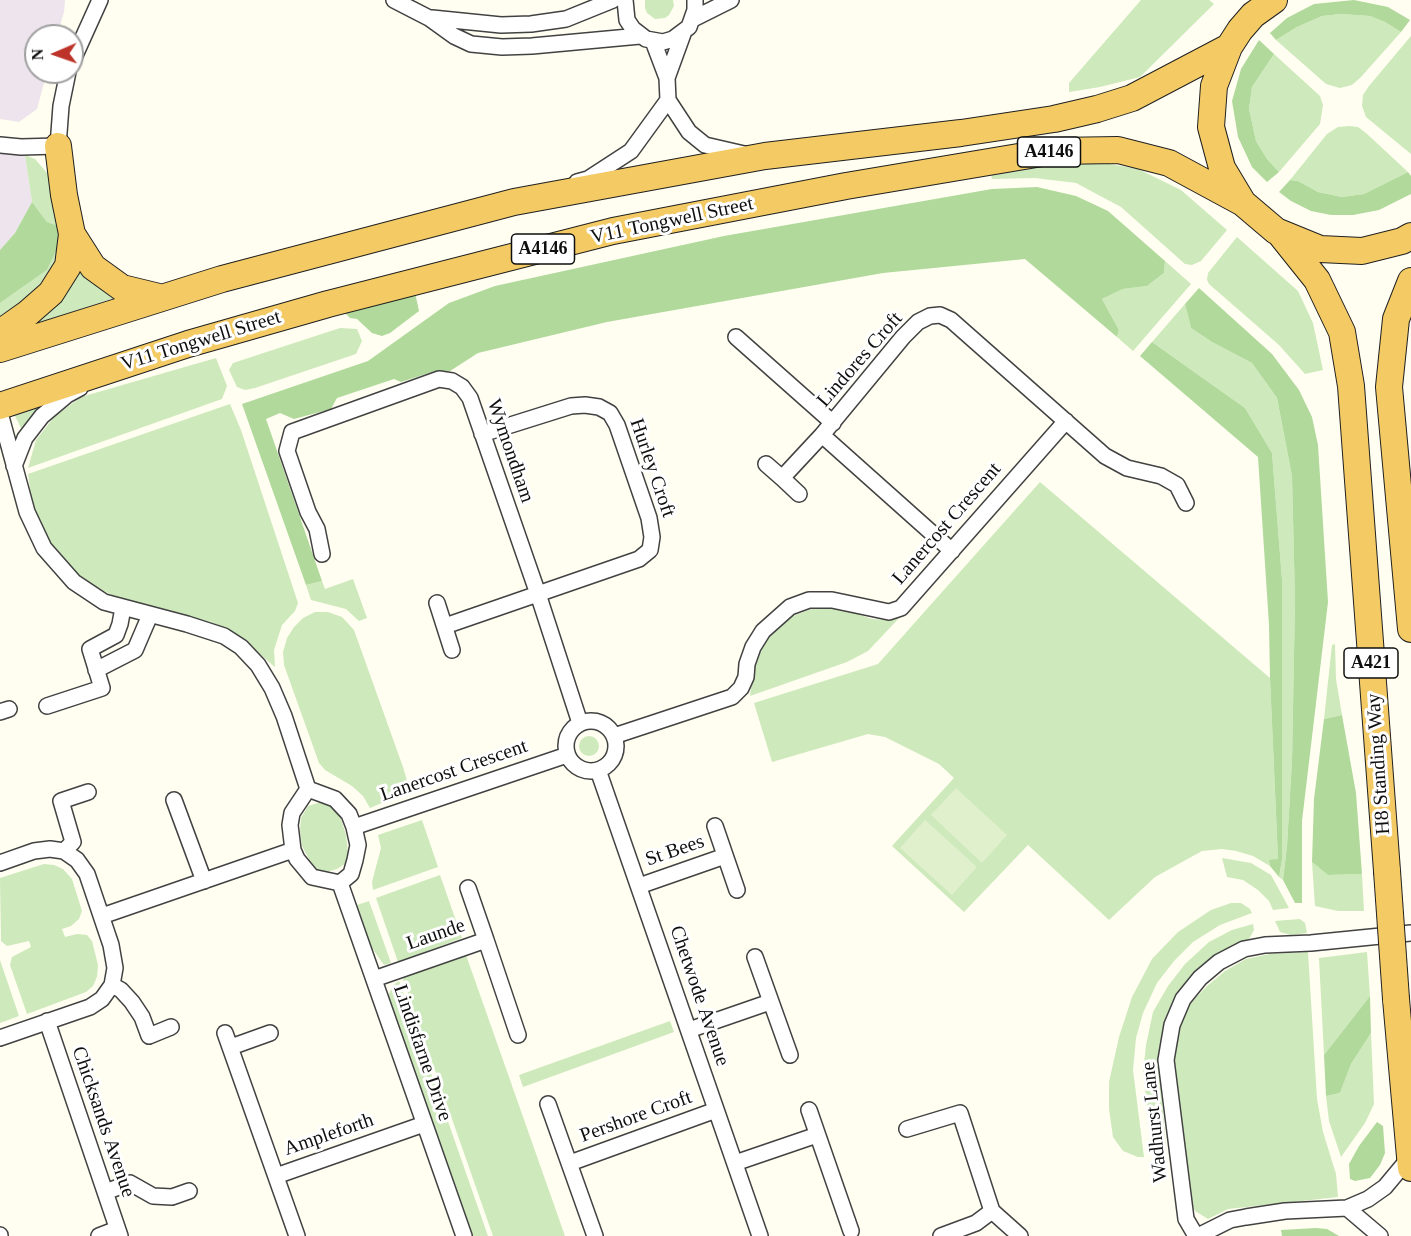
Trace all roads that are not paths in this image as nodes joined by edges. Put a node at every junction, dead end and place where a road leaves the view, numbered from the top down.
1 (100, 0) edge
2 (394, 0) edge
3 (613, 0) edge
4 (625, 0) edge
5 (695, 0) edge
6 (731, 0) edge
7 (1274, 0) edge
8 (1257, 7) edge
9 (429, 18) junction
10 (693, 19) junction
11 (682, 34) junction
12 (84, 36) edge
13 (646, 39) junction
14 (1229, 47) junction
15 (667, 78) junction
16 (66, 84) edge
17 (668, 100) junction
18 (0, 145) edge
19 (58, 147) junction
20 (765, 156) junction
21 (514, 202) junction
22 (1243, 203) junction
23 (1279, 233) junction
24 (72, 234) junction
25 (1411, 236) edge
26 (1411, 280) edge
27 (166, 296) junction
28 (0, 333) edge
29 (736, 337) dead end
30 (0, 349) edge
31 (117, 367) junction
32 (0, 406) edge
33 (0, 413) edge
34 (1066, 421) junction
35 (833, 423) junction
36 (482, 434) junction
37 (822, 435) junction
38 (0, 448) edge
39 (766, 464) dead end
40 (14, 466) junction
41 (782, 478) junction
42 (799, 494) dead end
43 (1186, 503) dead end
44 (951, 551) junction
45 (322, 554) dead end
46 (538, 594) junction
47 (437, 603) dead end
48 (123, 608) junction
49 (150, 615) junction
50 (445, 626) junction
51 (1411, 629) edge
52 (452, 650) dead end
53 (96, 670) junction
54 (47, 706) dead end
55 (580, 723) junction
56 (614, 736) junction
57 (567, 754) junction
58 (598, 770) junction
59 (308, 789) junction
60 (88, 792) dead end
61 (174, 800) dead end
62 (715, 826) dead end
63 (354, 827) junction
64 (293, 850) junction
65 (64, 851) junction
66 (725, 856) junction
67 (0, 863) edge
68 (204, 880) junction
69 (340, 883) junction
70 (639, 886) junction
71 (468, 888) dead end
72 (738, 890) dead end
73 (102, 916) junction
74 (1411, 933) edge
75 (486, 940) junction
76 (755, 957) dead end
77 (374, 979) junction
78 (112, 985) junction
79 (770, 1002) junction
80 (47, 1022) junction
81 (171, 1027) dead end
82 (689, 1030) junction
83 (270, 1033) dead end
84 (518, 1035) dead end
85 (0, 1038) edge
86 (790, 1055) dead end
87 (548, 1104) dead end
88 (716, 1110) junction
89 (809, 1110) dead end
90 (424, 1124) junction
91 (907, 1129) dead end
92 (817, 1135) junction
93 (1410, 1162) edge
94 (570, 1163) junction
95 (735, 1163) junction
96 (276, 1176) junction
97 (189, 1191) dead end
98 (105, 1192) junction
99 (1347, 1208) junction
100 (992, 1210) junction
101 (851, 1231) dead end
102 (119, 1233) edge
103 (99, 1236) edge
104 (297, 1236) edge
105 (464, 1236) edge
106 (595, 1236) edge
107 (760, 1236) edge
108 (941, 1236) edge
109 (1020, 1236) edge
110 (1197, 1236) edge
111 (1380, 1236) edge

1 - 12 street
2 - 9 street
3 - 9 street
4 - 13 street
5 - 10 street
6 - 10 street
7 - 8 highway
8 - 14 highway
9 - 13 street
10 - 11 street
11 - 13 street
11 - 15 street
13 - 15 street
14 - 20 highway, A4146
14 - 22 highway
15 - 17 street
16 - 19 street
17 - 20 street
17 - 21 street
18 - 19 street
19 - 24 highway
20 - 21 highway, A4146
21 - 27 highway, A4146
22 - 23 highway
22 - 31 highway, V11 Tongwell Street / A4146
23 - 25 highway
23 - 93 highway, H8 Standing Way / A421, bridge
24 - 27 highway
24 - 28 highway
26 - 51 highway, A421
27 - 30 highway, A4146
29 - 35 street
31 - 32 highway, V11 Tongwell Street / A4146
31 - 40 street
33 - 40 street
34 - 35 street, Lindores Croft
34 - 43 street
34 - 44 street, Lanercost Crescent
35 - 37 street, Lindores Croft
36 - 45 street, Wymondham
36 - 46 street, Wymondham
36 - 46 street, Hurley Croft
37 - 41 street
37 - 44 street, Lindores Croft
38 - 40 street
39 - 41 street
40 - 48 street
41 - 42 street
44 - 56 street, Lanercost Crescent
46 - 50 street
46 - 55 street, Wymondham
47 - 50 street
48 - 49 street
48 - 53 street
49 - 53 street
49 - 59 street
50 - 52 street
53 - 54 street
55 - 56 street
55 - 57 street
56 - 58 street
57 - 58 street
57 - 63 street, Lanercost Crescent
58 - 70 street, Chetwode Avenue
59 - 63 street
59 - 64 street
60 - 65 street
61 - 68 street
62 - 66 street, St Bees
63 - 69 street
64 - 68 street
64 - 69 street
65 - 67 street
65 - 73 street
66 - 70 street, St Bees
66 - 72 street, St Bees
68 - 73 street
69 - 77 street, Lindisfarne Drive
70 - 82 street, Chetwode Avenue
71 - 75 street
73 - 78 street
74 - 110 street, Wadhurst Lane
75 - 77 street, Launde
75 - 84 street, Launde
76 - 79 street
77 - 90 street, Lindisfarne Drive
78 - 80 street
78 - 81 street
79 - 82 street
79 - 86 street
80 - 85 street
80 - 98 street, Chicksands Avenue
82 - 88 street, Chetwode Avenue
83 - 96 street, Ampleforth
87 - 94 street, Pershore Croft
88 - 94 street, Pershore Croft
88 - 95 street, Chetwode Avenue
89 - 92 street
90 - 96 street, Ampleforth
90 - 105 street, Lindisfarne Drive
91 - 100 street
92 - 95 street
92 - 101 street
93 - 99 street
94 - 106 street, Pershore Croft
95 - 107 street, Chetwode Avenue
96 - 104 street
97 - 98 street
98 - 102 street, Chicksands Avenue
99 - 110 street
99 - 111 street
100 - 108 street
100 - 109 street
102 - 103 street

